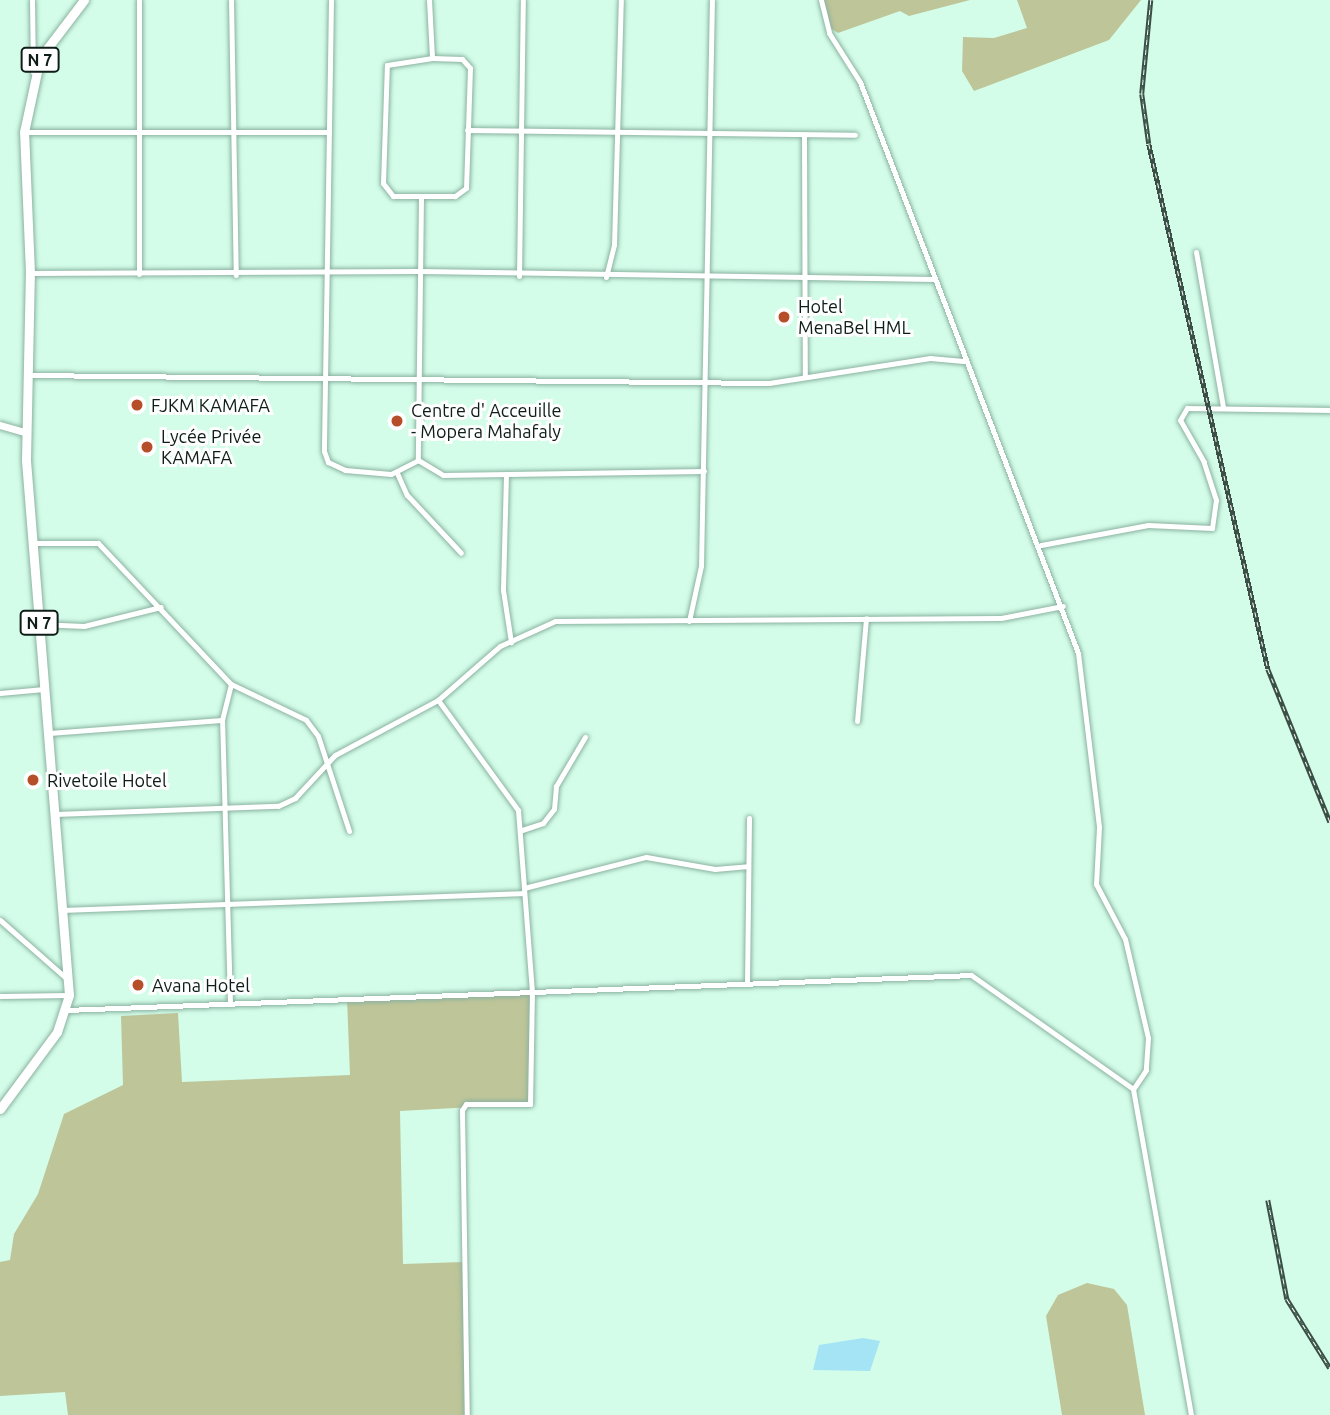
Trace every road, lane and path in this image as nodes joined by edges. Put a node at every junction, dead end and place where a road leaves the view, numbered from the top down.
1 (32, 0) edge
2 (84, 0) edge
3 (139, 0) edge
4 (231, 0) edge
5 (331, 0) edge
6 (429, 0) edge
7 (523, 0) edge
8 (621, 0) edge
9 (712, 0) edge
10 (821, 0) edge
11 (432, 58) junction
12 (33, 76) junction
13 (616, 129) junction
14 (142, 130) junction
15 (467, 130) junction
16 (710, 130) junction
17 (235, 131) junction
18 (519, 131) junction
19 (24, 132) junction
20 (330, 132) junction
21 (804, 135) junction
22 (855, 135) dead end
23 (421, 197) junction
24 (1196, 252) dead end
25 (420, 271) junction
26 (30, 273) junction
27 (139, 274) junction
28 (326, 274) junction
29 (236, 275) junction
30 (519, 276) junction
31 (606, 277) junction
32 (707, 278) junction
33 (934, 279) junction
34 (803, 280) junction
35 (966, 361) junction
36 (415, 374) junction
37 (27, 375) junction
38 (325, 375) junction
39 (805, 375) junction
40 (705, 382) junction
41 (1223, 407) junction
42 (1330, 410) edge
43 (0, 425) edge
44 (25, 432) junction
45 (418, 460) junction
46 (704, 471) junction
47 (397, 473) junction
48 (506, 474) junction
49 (31, 543) junction
50 (1041, 545) junction
51 (461, 553) dead end
52 (1063, 606) junction
53 (161, 607) junction
54 (866, 618) junction
55 (689, 621) junction
56 (39, 624) junction
57 (511, 642) junction
58 (231, 684) junction
59 (44, 689) junction
60 (0, 692) edge
61 (438, 700) junction
62 (222, 720) junction
63 (857, 721) dead end
64 (49, 733) junction
65 (585, 737) dead end
66 (328, 763) junction
67 (225, 810) junction
68 (55, 814) junction
69 (749, 818) dead end
70 (522, 830) junction
71 (349, 831) dead end
72 (748, 866) junction
73 (524, 891) junction
74 (227, 902) junction
75 (64, 910) junction
76 (0, 920) edge
77 (69, 980) junction
78 (747, 983) junction
79 (532, 991) junction
80 (69, 995) junction
81 (0, 996) edge
82 (230, 1003) junction
83 (66, 1010) junction
84 (1133, 1090) junction
85 (0, 1109) edge
86 (467, 1415) edge
87 (1191, 1415) edge

1 - 12 street
2 - 12 main road, N 7
3 - 14 street
4 - 17 street
5 - 20 street
6 - 11 street
7 - 18 street
8 - 13 street
9 - 16 street
10 - 33 street
11 - 15 street
11 - 23 street
12 - 19 main road, N 7
13 - 16 street
13 - 18 street
13 - 31 street
14 - 17 street
14 - 19 street
14 - 27 street
15 - 18 street
15 - 23 street
16 - 21 street
16 - 32 street
17 - 20 street
17 - 29 street
18 - 30 street
19 - 26 main road, N 7
20 - 28 street
21 - 22 street
21 - 34 street
23 - 25 street
24 - 41 street
25 - 28 street
25 - 30 street
25 - 36 street
26 - 27 street
26 - 37 main road, N 7
27 - 29 street
28 - 29 street
28 - 38 street
30 - 31 street
31 - 32 street
32 - 34 street
32 - 40 street
33 - 34 street
33 - 35 street
34 - 39 street
35 - 39 street
35 - 50 street
36 - 38 street
36 - 40 street
36 - 45 street
37 - 38 street
37 - 44 main road, N 7
38 - 47 street
39 - 40 street
40 - 46 street
41 - 42 street
41 - 50 street
43 - 44 street
44 - 49 main road, N 7
45 - 47 street
45 - 48 street
46 - 48 street
46 - 55 street
47 - 51 street
48 - 57 street
49 - 53 street
49 - 56 main road, N 7
50 - 52 street
52 - 54 street
52 - 84 street
53 - 56 street
53 - 58 street
54 - 55 street
54 - 63 street
55 - 57 street
56 - 59 main road, N 7
57 - 61 street
58 - 62 street
58 - 66 street
59 - 60 street
59 - 64 main road, N 7
61 - 66 street
61 - 70 street
62 - 64 street
62 - 67 street
64 - 68 main road, N 7
65 - 70 street
66 - 67 street
66 - 71 street
67 - 68 street
67 - 74 street
68 - 75 main road, N 7
69 - 72 street
70 - 73 street
72 - 73 street
72 - 78 street
73 - 74 street
73 - 79 street
74 - 75 street
74 - 82 street
75 - 77 main road, N 7
76 - 77 street
77 - 80 main road, N 7
78 - 79 street
78 - 84 street
79 - 82 street
79 - 86 street
80 - 81 street
80 - 83 main road, N 7
82 - 83 street
83 - 85 main road, N 7
84 - 87 street

